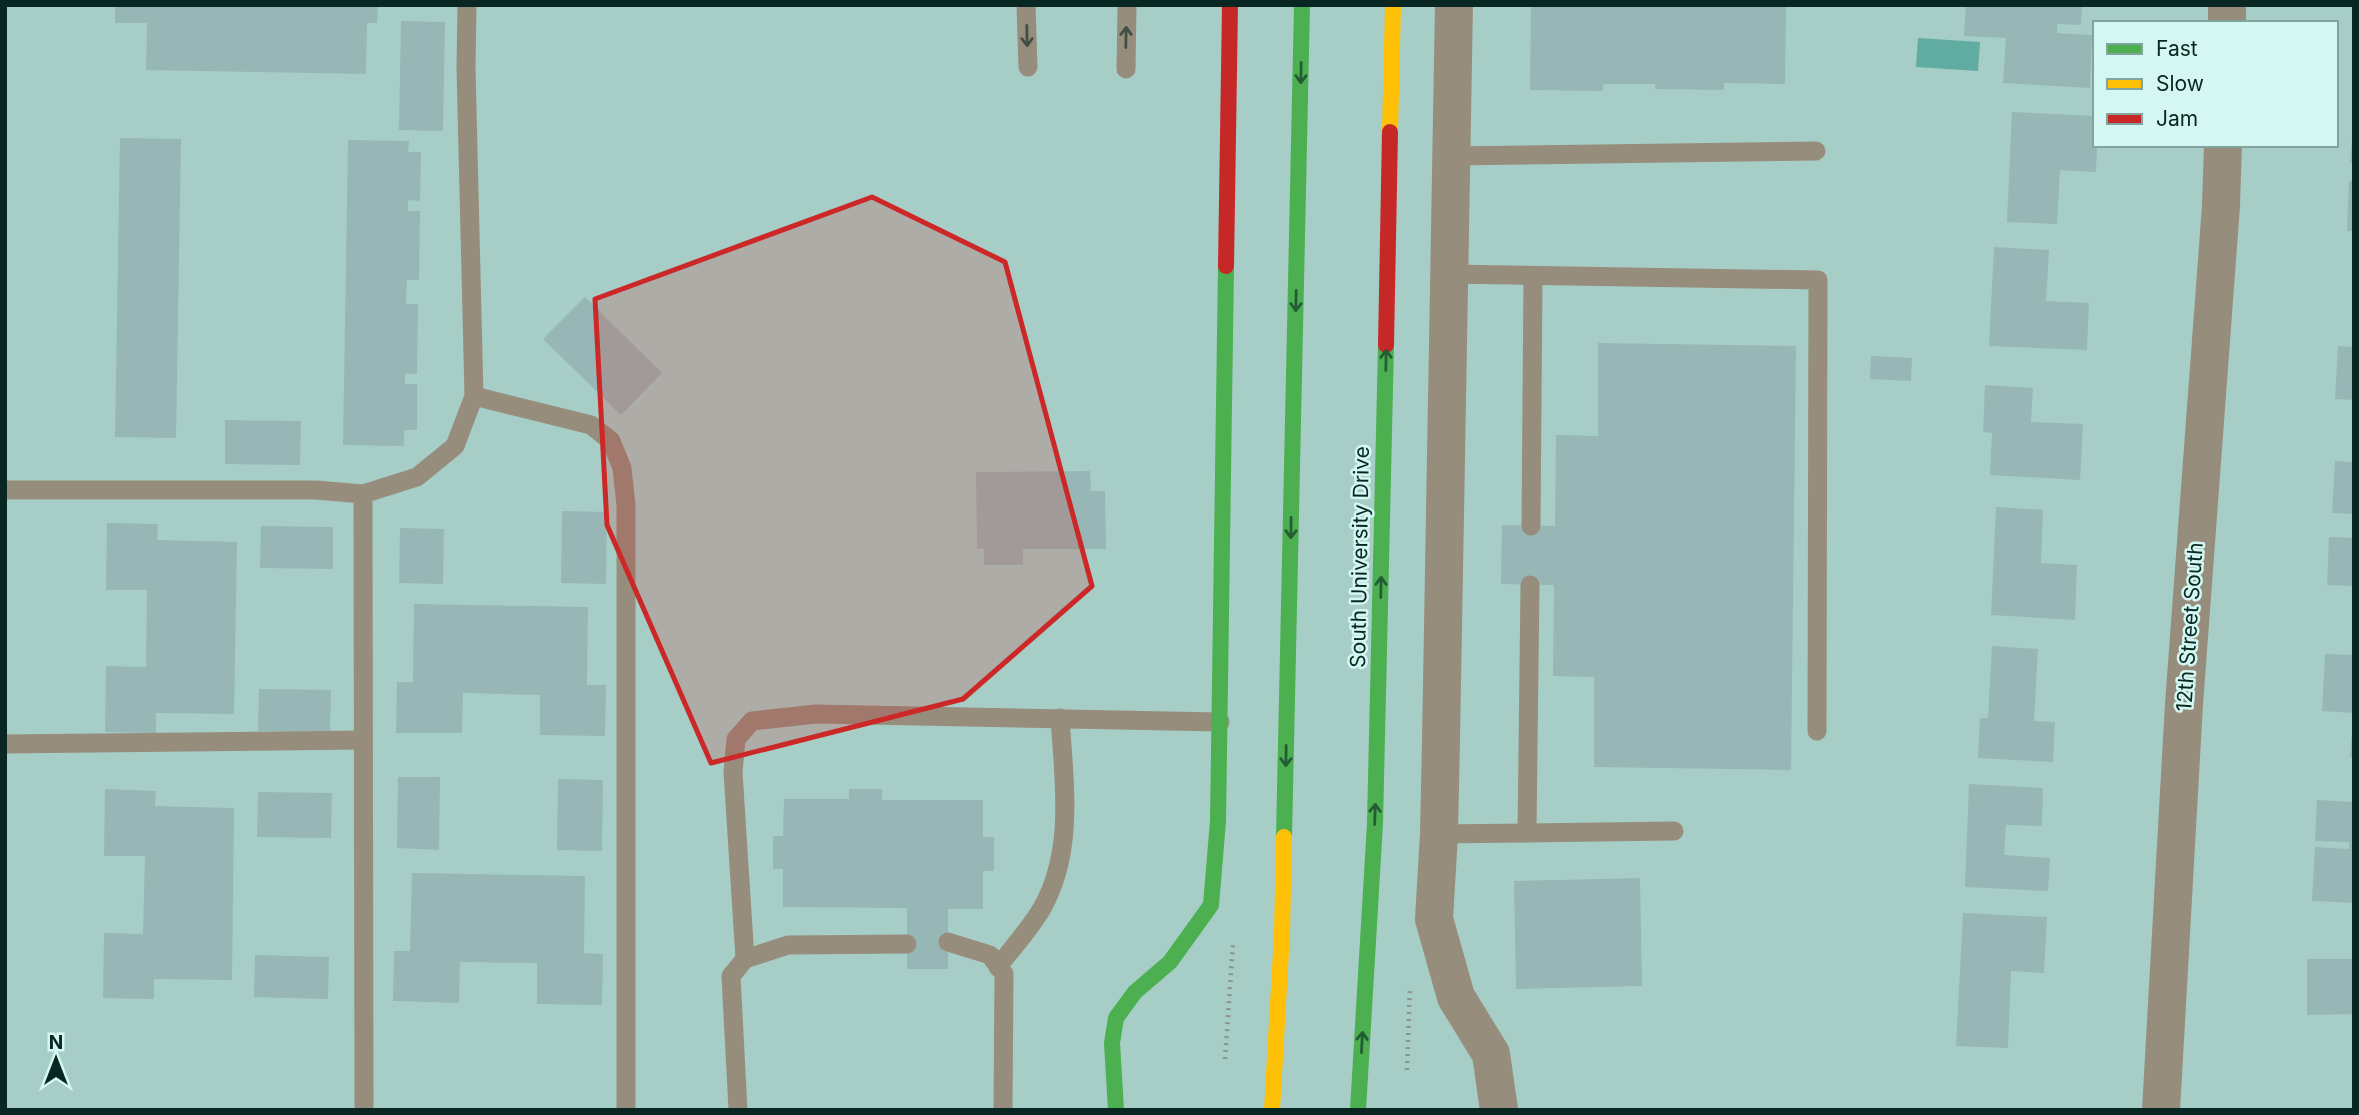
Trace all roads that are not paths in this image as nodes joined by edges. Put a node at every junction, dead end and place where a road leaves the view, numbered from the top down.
1 (467, 5) edge
2 (1026, 5) edge
3 (1127, 5) edge
4 (1230, 5) edge
5 (1302, 5) edge
6 (1381, 5) edge
7 (1393, 5) edge
8 (1454, 5) edge
9 (1393, 25) junction
10 (1028, 67) dead end
11 (1126, 69) dead end
12 (2223, 147) edge
13 (1816, 151) dead end
14 (1451, 156) junction
15 (1449, 274) junction
16 (1533, 276) junction
17 (474, 396) junction
18 (5, 490) edge
19 (363, 494) junction
20 (1531, 526) dead end
21 (1530, 585) dead end
22 (1060, 718) junction
23 (1220, 722) junction
24 (1817, 732) dead end
25 (363, 740) junction
26 (5, 744) edge
27 (1674, 831) dead end
28 (1527, 833) junction
29 (1439, 834) junction
30 (948, 942) dead end
31 (907, 944) dead end
32 (745, 959) junction
33 (998, 967) junction
34 (364, 1110) edge
35 (626, 1110) edge
36 (738, 1110) edge
37 (1003, 1110) edge
38 (1116, 1110) edge
39 (1272, 1110) edge
40 (1359, 1110) edge
41 (1499, 1110) edge
42 (2161, 1110) edge

1 - 17 lane
2 -> 10 lane
11 -> 3 lane
4 - 23 main road
5 -> 39 main road
6 - 9 main road
7 - 9 main road, South University Drive
8 - 14 street
40 -> 9 main road, South University Drive
12 - 42 street, 12th Street South
13 - 14 lane
14 - 15 street
15 - 16 lane
15 - 29 street
16 - 20 lane
16 - 24 lane
17 - 19 lane
17 - 35 lane
18 - 19 lane
19 - 25 lane
21 - 28 lane
22 - 23 lane
22 - 32 lane
22 - 33 lane
23 - 38 main road
25 - 26 lane
25 - 34 lane
27 - 28 lane
28 - 29 lane
29 - 41 street
30 - 33 lane
31 - 32 lane
32 - 36 lane
33 - 37 lane

